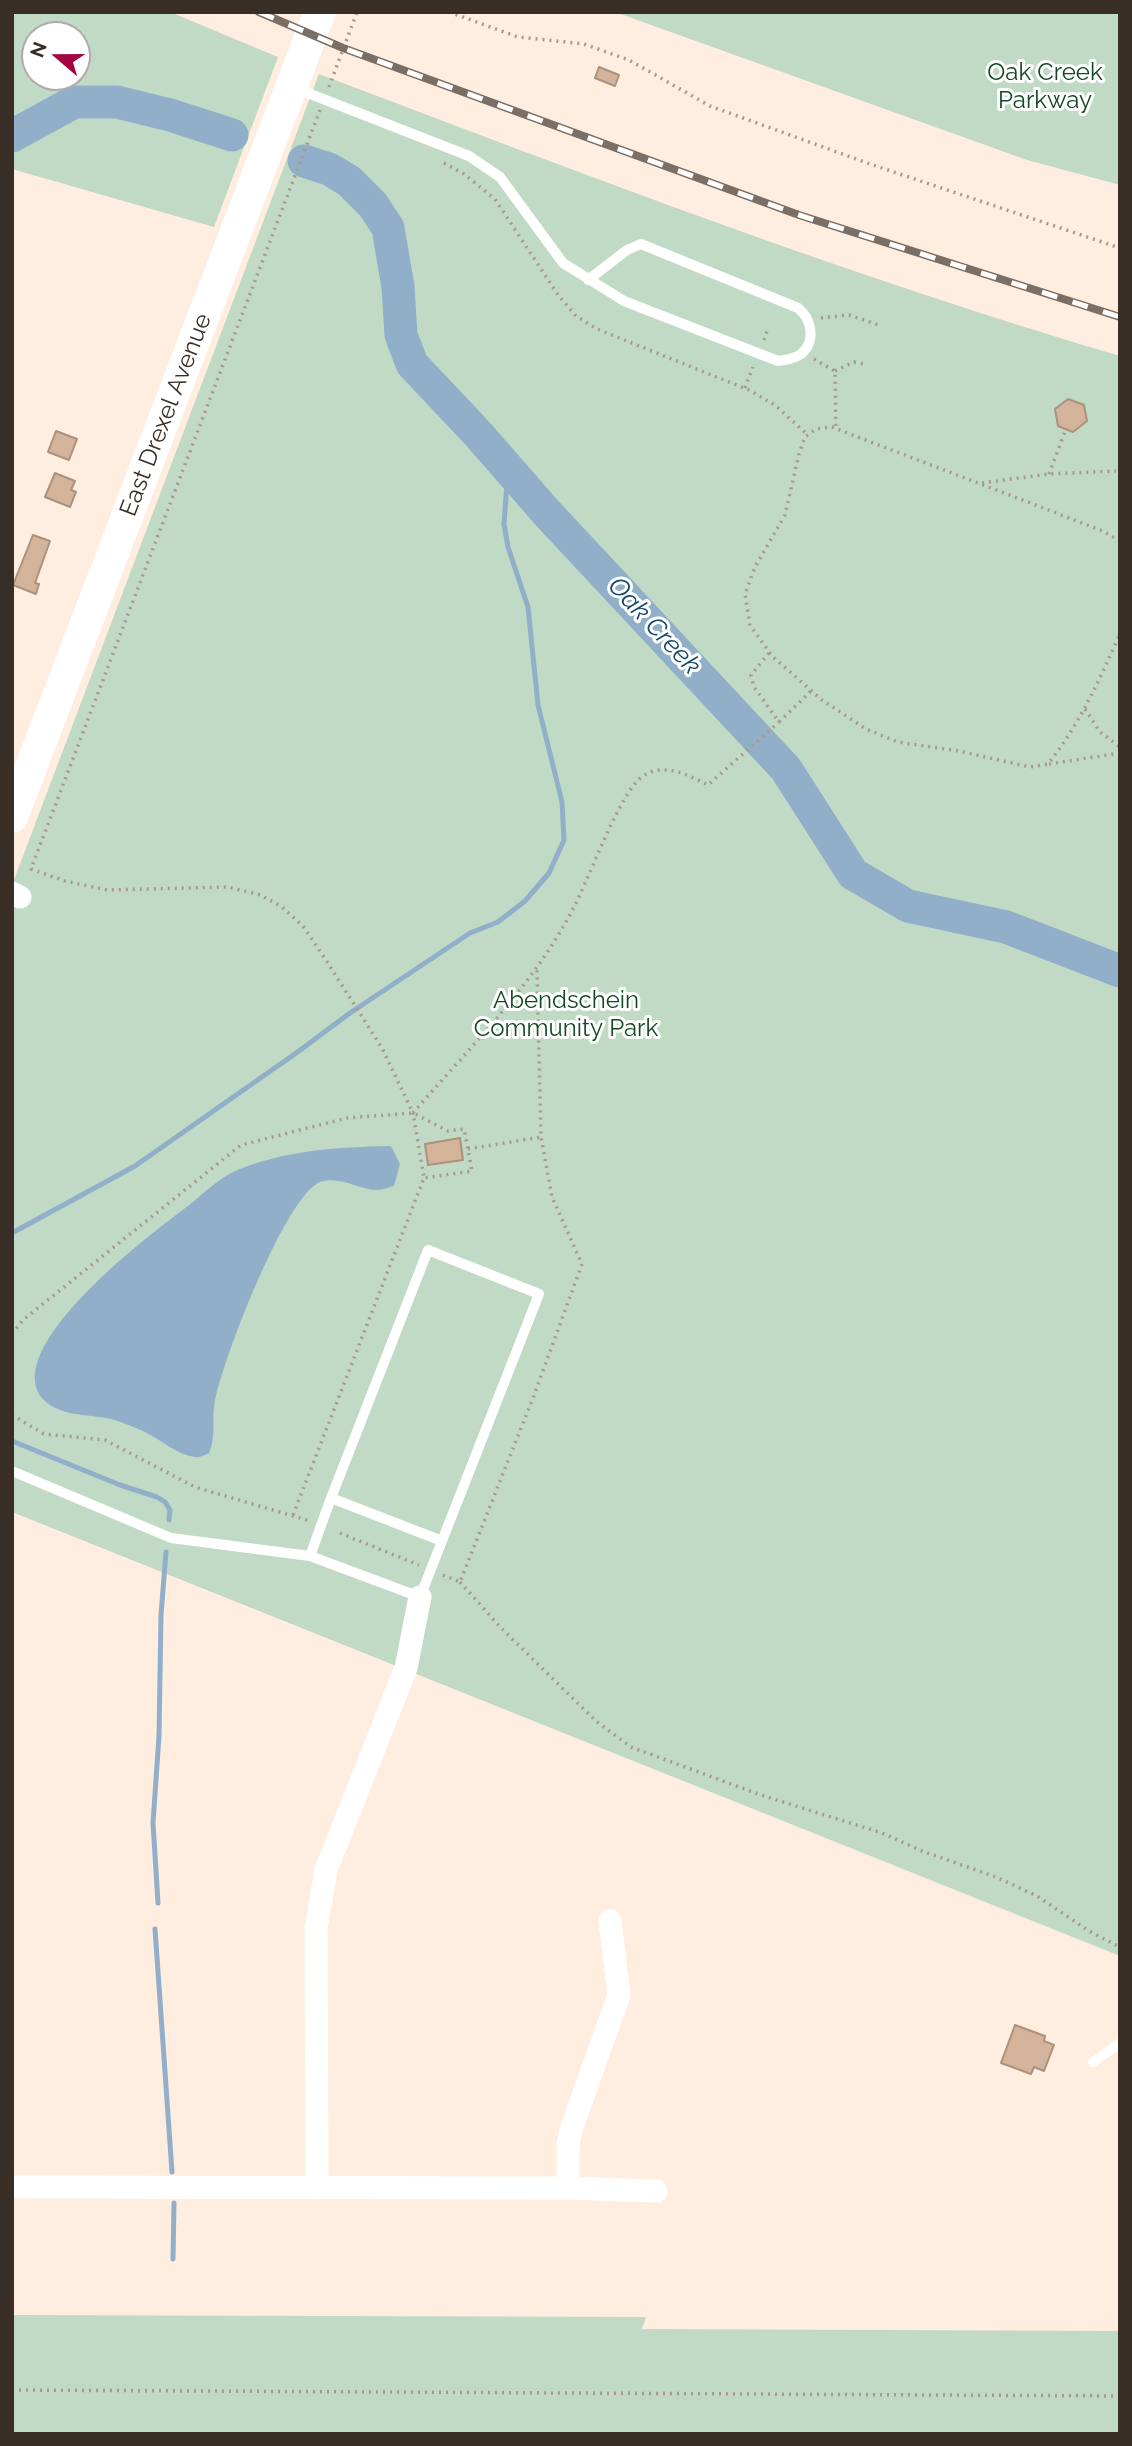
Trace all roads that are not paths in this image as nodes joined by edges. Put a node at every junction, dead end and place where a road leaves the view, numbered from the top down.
1 (320, 12) edge
2 (292, 87) junction
3 (588, 280) junction
4 (12, 817) edge
5 (12, 1471) edge
6 (331, 1498) junction
7 (442, 1541) junction
8 (310, 1556) junction
9 (420, 1598) junction
10 (610, 1921) dead end
11 (1120, 2043) edge
12 (1093, 2062) dead end
13 (12, 2187) edge
14 (317, 2188) junction
15 (568, 2188) junction
16 (656, 2191) dead end

1 - 2 street, East Drexel Avenue
2 - 3 lane
2 - 4 street, East Drexel Avenue
3 - 3 lane
5 - 8 lane
6 - 7 lane
6 - 7 lane
6 - 8 lane
7 - 9 lane
8 - 9 lane
9 - 14 street
10 - 15 street
11 - 12 lane
13 - 14 street
14 - 15 street
15 - 16 street

